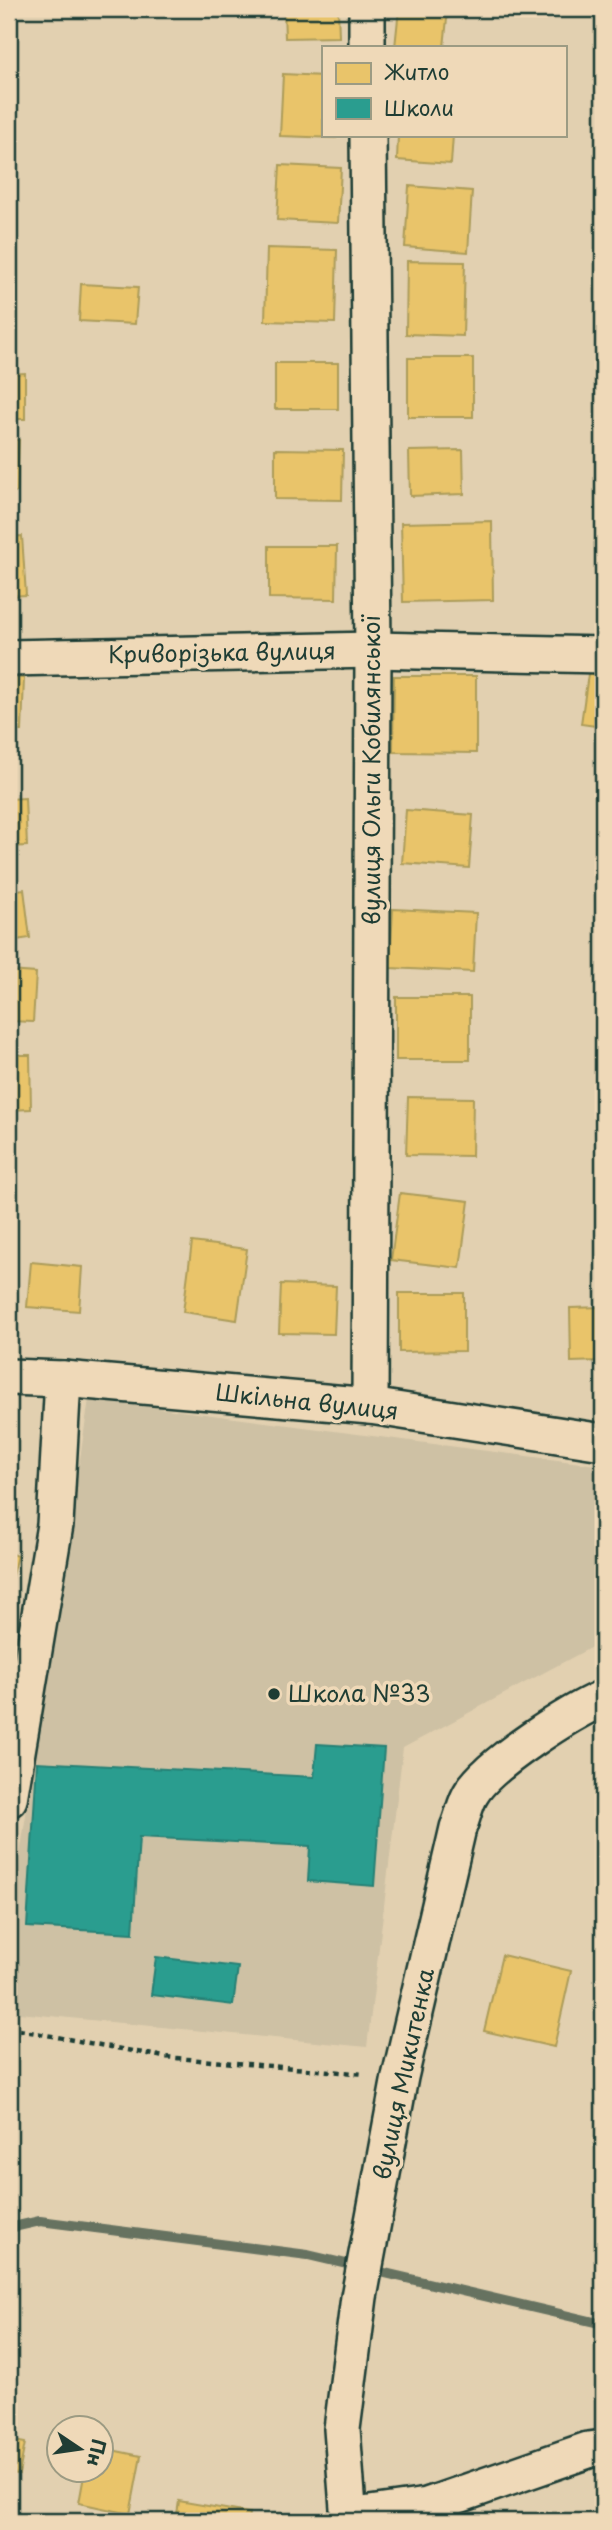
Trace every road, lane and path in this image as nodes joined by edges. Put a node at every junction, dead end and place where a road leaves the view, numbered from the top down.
1 (367, 9) edge
2 (368, 46) edge
3 (368, 136) edge
4 (373, 650) junction
5 (603, 655) edge
6 (9, 658) edge
7 (9, 1377) edge
8 (63, 1379) junction
9 (370, 1406) junction
10 (603, 1442) edge
11 (603, 1698) edge
12 (9, 1799) edge
13 (9, 2028) edge
14 (400, 2077) junction
15 (603, 2448) edge
16 (349, 2519) edge

1 - 2 street
3 - 4 street, вулиця Ольги Кобилянської
4 - 5 street, Криворізька вулиця
4 - 6 street, Криворізька вулиця
4 - 9 street, вулиця Ольги Кобилянської
7 - 8 street, Шкільна вулиця
8 - 9 street, Шкільна вулиця
8 - 12 street
9 - 10 street, Шкільна вулиця
11 - 14 street, вулиця Микитенка
13 - 14 path
14 - 16 street, вулиця Микитенка
15 - 16 street

